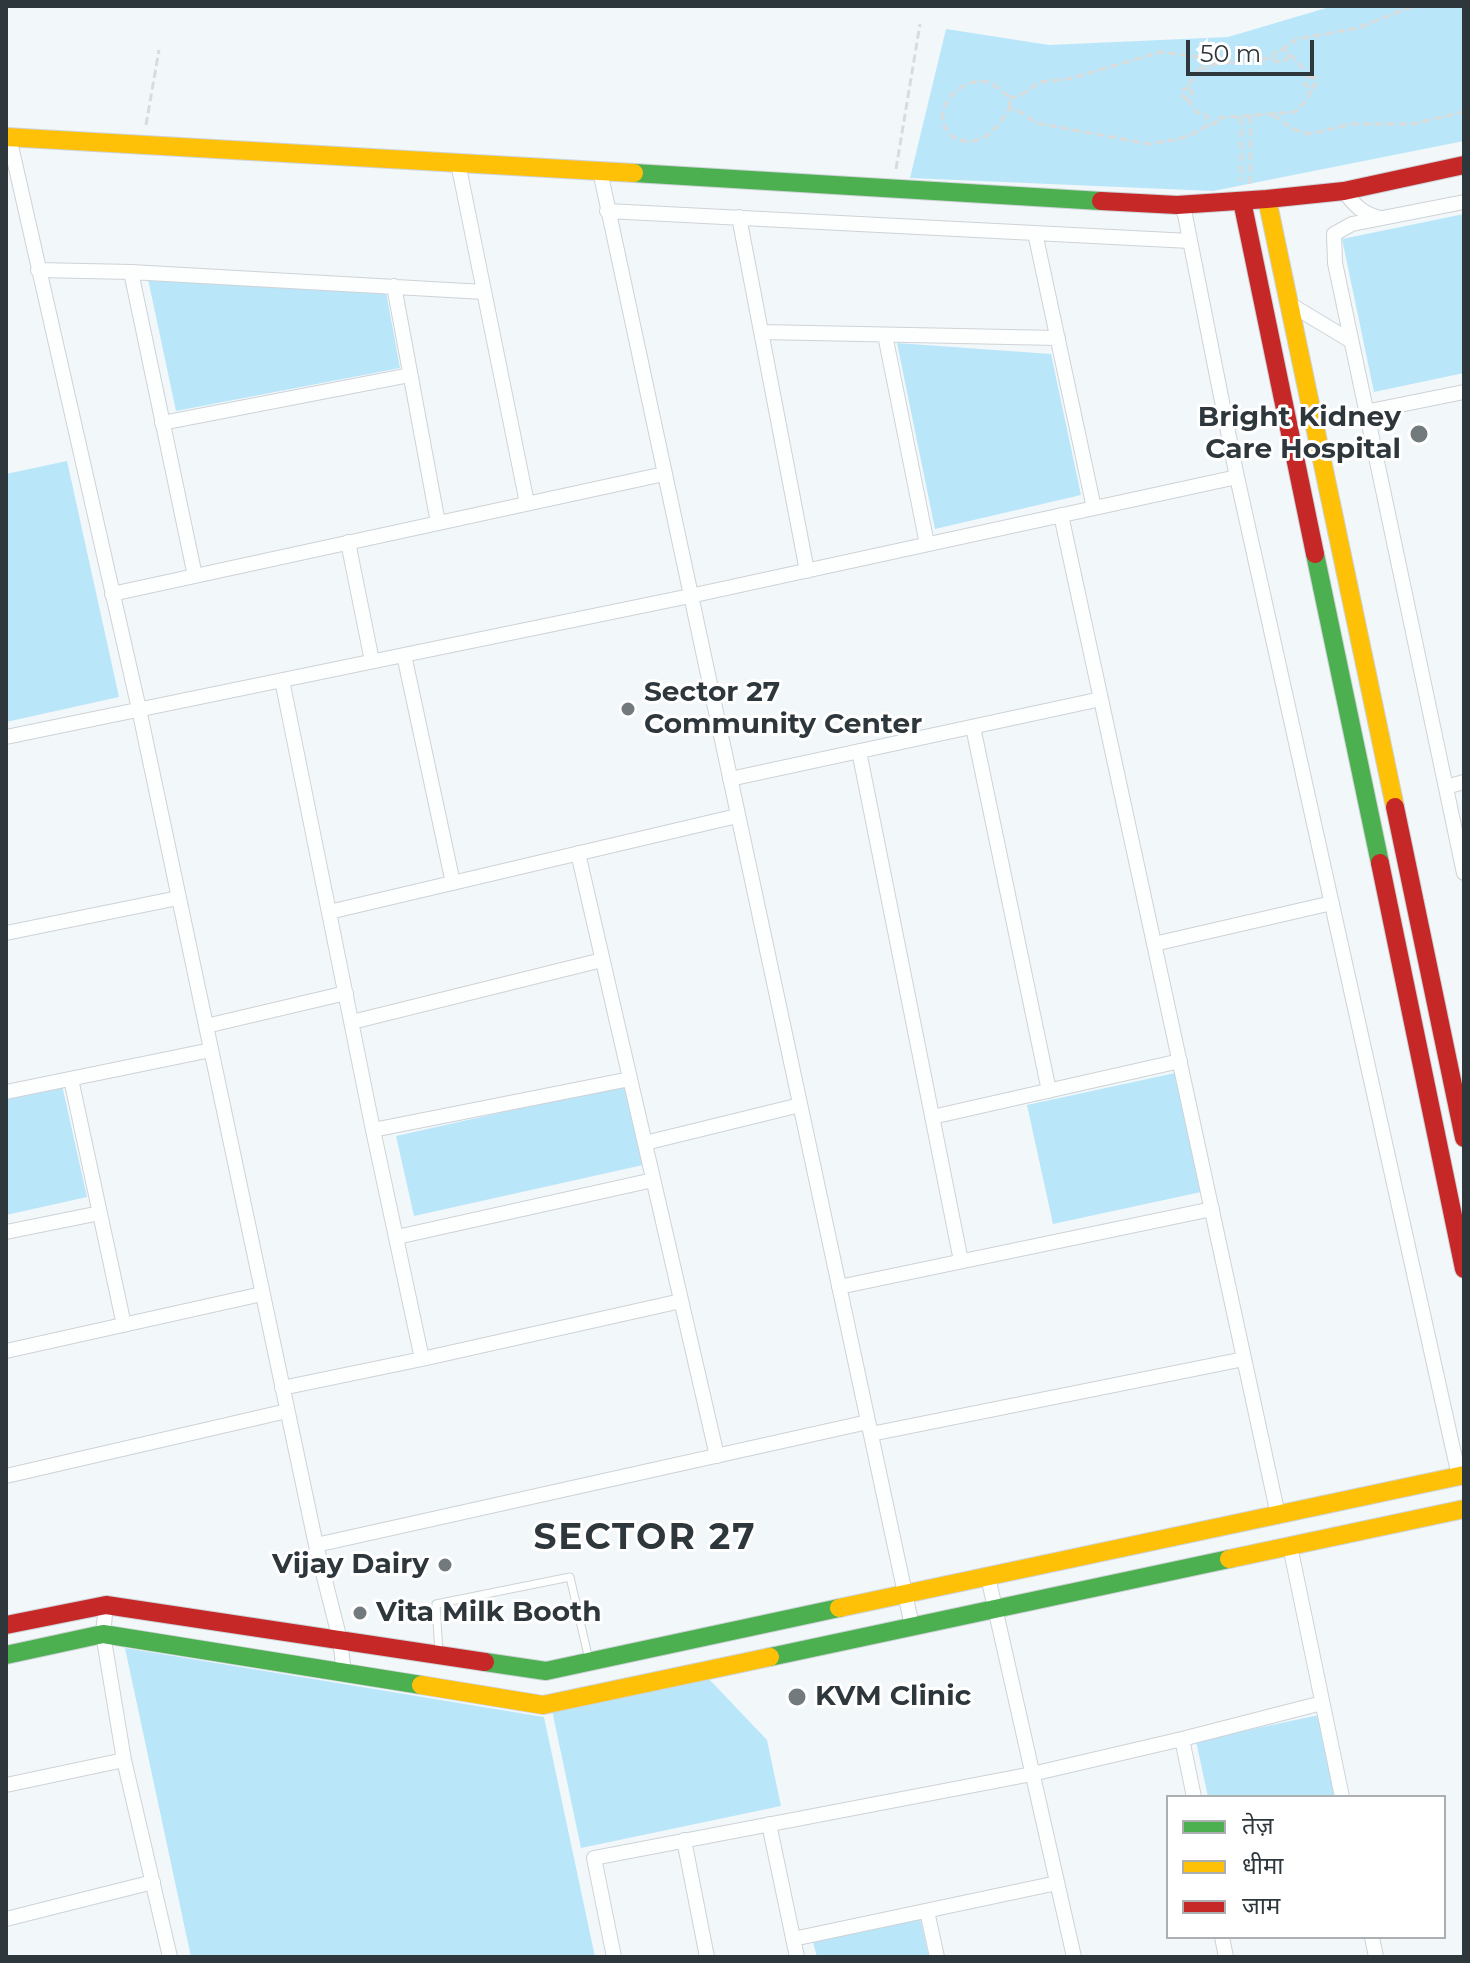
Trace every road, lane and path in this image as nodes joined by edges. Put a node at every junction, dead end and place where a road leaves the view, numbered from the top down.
1 (1413, 6) edge
2 (920, 24) dead end
3 (1283, 49) junction
4 (159, 50) dead end
5 (1288, 54) junction
6 (1207, 58) junction
7 (1273, 58) junction
8 (1214, 64) junction
9 (1201, 66) junction
10 (1309, 76) junction
11 (1189, 87) junction
12 (1311, 89) junction
13 (1009, 97) junction
14 (1018, 97) junction
15 (1188, 100) junction
16 (1010, 108) junction
17 (1017, 110) junction
18 (1464, 112) edge
19 (1207, 115) junction
20 (1273, 115) junction
21 (1251, 116) junction
22 (1241, 117) junction
23 (1216, 118) junction
24 (1211, 124) junction
25 (7, 137) edge
26 (143, 145) junction
27 (458, 163) junction
28 (1464, 165) edge
29 (600, 171) junction
30 (893, 189) junction
31 (1344, 191) junction
32 (1253, 200) junction
33 (1464, 202) edge
34 (1183, 205) junction
35 (607, 211) junction
36 (739, 217) junction
37 (1385, 219) junction
38 (1035, 233) junction
39 (1190, 241) junction
40 (38, 270) junction
41 (131, 272) junction
42 (394, 286) junction
43 (484, 292) junction
44 (1288, 303) junction
45 (761, 332) junction
46 (885, 335) junction
47 (1058, 338) junction
48 (1351, 341) junction
49 (410, 375) junction
50 (1464, 392) edge
51 (1365, 412) junction
52 (162, 423) junction
53 (664, 474) junction
54 (1237, 477) junction
55 (527, 503) junction
56 (1094, 508) junction
57 (1061, 515) junction
58 (438, 523) junction
59 (348, 542) junction
60 (927, 544) junction
61 (807, 571) junction
62 (195, 576) junction
63 (112, 594) junction
64 (690, 596) junction
65 (404, 655) junction
66 (372, 661) junction
67 (282, 680) junction
68 (1101, 699) junction
69 (139, 709) junction
70 (973, 727) junction
71 (6, 737) edge
72 (859, 751) junction
73 (730, 779) junction
74 (1464, 782) edge
75 (1446, 787) junction
76 (737, 816) junction
77 (578, 853) junction
78 (1464, 873) edge
79 (453, 883) junction
80 (178, 898) junction
81 (1332, 903) junction
82 (329, 912) junction
83 (6, 933) edge
84 (1154, 944) junction
85 (602, 960) junction
86 (346, 993) junction
87 (352, 1022) junction
88 (206, 1026) junction
89 (211, 1050) junction
90 (1180, 1061) junction
91 (71, 1079) junction
92 (630, 1079) junction
93 (1049, 1091) junction
94 (6, 1092) edge
95 (800, 1105) junction
96 (932, 1117) junction
97 (373, 1130) junction
98 (1464, 1138) edge
99 (645, 1143) junction
100 (653, 1180) junction
101 (1212, 1209) junction
102 (100, 1213) junction
103 (6, 1232) edge
104 (397, 1237) junction
105 (961, 1261) junction
106 (1464, 1269) edge
107 (839, 1287) junction
108 (262, 1294) junction
109 (681, 1301) junction
110 (124, 1325) junction
111 (6, 1351) edge
112 (422, 1359) junction
113 (1244, 1359) junction
114 (282, 1388) junction
115 (287, 1411) junction
116 (870, 1428) junction
117 (717, 1456) junction
118 (1462, 1475) edge
119 (6, 1476) edge
120 (1464, 1511) edge
121 (1278, 1515) junction
122 (316, 1545) junction
123 (1290, 1546) junction
124 (988, 1577) junction
125 (905, 1594) junction
126 (106, 1605) junction
127 (995, 1609) junction
128 (6, 1625) edge
129 (912, 1626) junction
130 (103, 1634) junction
131 (340, 1640) junction
132 (6, 1655) edge
133 (439, 1655) junction
134 (590, 1662) junction
135 (344, 1673) junction
136 (1322, 1703) junction
137 (1182, 1739) junction
138 (124, 1760) junction
139 (1032, 1774) junction
140 (6, 1785) edge
141 (1194, 1795) edge
142 (1342, 1795) edge
143 (769, 1824) junction
144 (684, 1840) junction
145 (153, 1882) junction
146 (1057, 1883) junction
147 (927, 1911) junction
148 (6, 1919) edge
149 (793, 1939) junction
150 (170, 1957) edge
151 (614, 1957) edge
152 (707, 1957) edge
153 (797, 1957) edge
154 (937, 1957) edge
155 (1074, 1957) edge

1 - 3 path
2 - 30 path
3 - 5 path
3 - 7 path
4 - 26 path
5 - 7 path
5 - 10 path
6 - 8 path
6 - 9 path
6 - 14 path
7 - 8 path
8 - 9 path
9 - 11 path
10 - 12 path
10 - 12 path
11 - 15 path
11 - 15 path
12 - 20 path
13 - 14 path
13 - 16 path
13 - 16 path
14 - 17 path
15 - 19 path
16 - 17 path
17 - 24 path
18 - 20 path
19 - 23 path
19 - 24 path
20 - 21 path
21 - 22 path
21 - 32 path
22 - 23 path
22 - 32 path
23 - 24 path
25 - 26 street
25 - 40 street
26 - 27 street
27 - 29 street
27 - 43 street
28 - 31 street
29 - 30 street
29 - 35 street
30 - 34 street
31 - 32 street
31 - 37 street
32 - 34 street
32 - 44 street
32 - 106 street
33 - 37 street
34 - 39 street
35 - 36 street
35 - 53 street
36 - 38 street
36 - 45 street
37 - 48 street
38 - 39 street
38 - 47 street
39 - 54 street
40 - 41 street
40 - 63 street
41 - 42 street
41 - 52 street
42 - 43 street
42 - 49 street
43 - 55 street
44 - 48 street
44 - 98 street
45 - 46 street
45 - 61 street
46 - 47 street
46 - 60 street
47 - 56 street
48 - 51 street
49 - 52 street
49 - 58 street
50 - 51 street
51 - 75 street
52 - 62 street
53 - 55 street
53 - 64 street
54 - 56 street
54 - 81 street
55 - 58 street
56 - 57 street
57 - 60 street
57 - 68 street
58 - 59 street
59 - 62 street
59 - 66 street
60 - 61 street
61 - 64 street
62 - 63 street
63 - 69 street
64 - 65 street
64 - 73 street
65 - 66 street
65 - 79 street
66 - 67 street
67 - 69 street
67 - 82 street
68 - 70 street
68 - 84 street
69 - 71 street
69 - 80 street
70 - 72 street
70 - 93 street
72 - 73 street
72 - 96 street
73 - 76 street
74 - 75 street
75 - 78 street
76 - 77 street
76 - 95 street
77 - 79 street
77 - 85 street
79 - 82 street
80 - 83 street
80 - 88 street
81 - 84 street
81 - 118 street
82 - 86 street
84 - 90 street
85 - 87 street
85 - 92 street
86 - 87 street
86 - 88 street
87 - 97 street
88 - 89 street
89 - 91 street
89 - 108 street
90 - 93 street
90 - 101 street
91 - 94 street
91 - 102 street
92 - 97 street
92 - 99 street
93 - 96 street
95 - 99 street
95 - 107 street
96 - 105 street
97 - 104 street
99 - 100 street
100 - 104 street
100 - 109 street
101 - 105 street
101 - 113 street
102 - 103 street
102 - 110 street
104 - 112 street
105 - 107 street
107 - 116 street
108 - 110 street
108 - 114 street
109 - 112 street
109 - 117 street
110 - 111 street
112 - 114 street
113 - 116 street
113 - 121 street
114 - 115 street
115 - 119 street
115 - 122 street
116 - 117 street
116 - 125 street
117 - 122 street
118 - 121 street
120 - 123 street
121 - 124 street
122 - 131 street
123 - 127 street
123 - 136 street
124 - 125 street
124 - 127 street
125 - 129 street
125 - 134 street
126 - 128 street
126 - 130 street
126 - 131 street
127 - 129 street
127 - 139 street
129 - 135 street
130 - 132 street
130 - 135 street
130 - 138 street
131 - 133 street
131 - 135 street
133 - 134 street
133 - 134 lane
136 - 137 street
136 - 142 street
137 - 139 street
137 - 141 street
138 - 140 street
138 - 145 street
139 - 143 street
139 - 146 street
143 - 144 street
143 - 149 street
144 - 151 street
144 - 152 street
145 - 148 street
145 - 150 street
146 - 147 street
146 - 155 street
147 - 149 street
147 - 154 street
149 - 153 street

